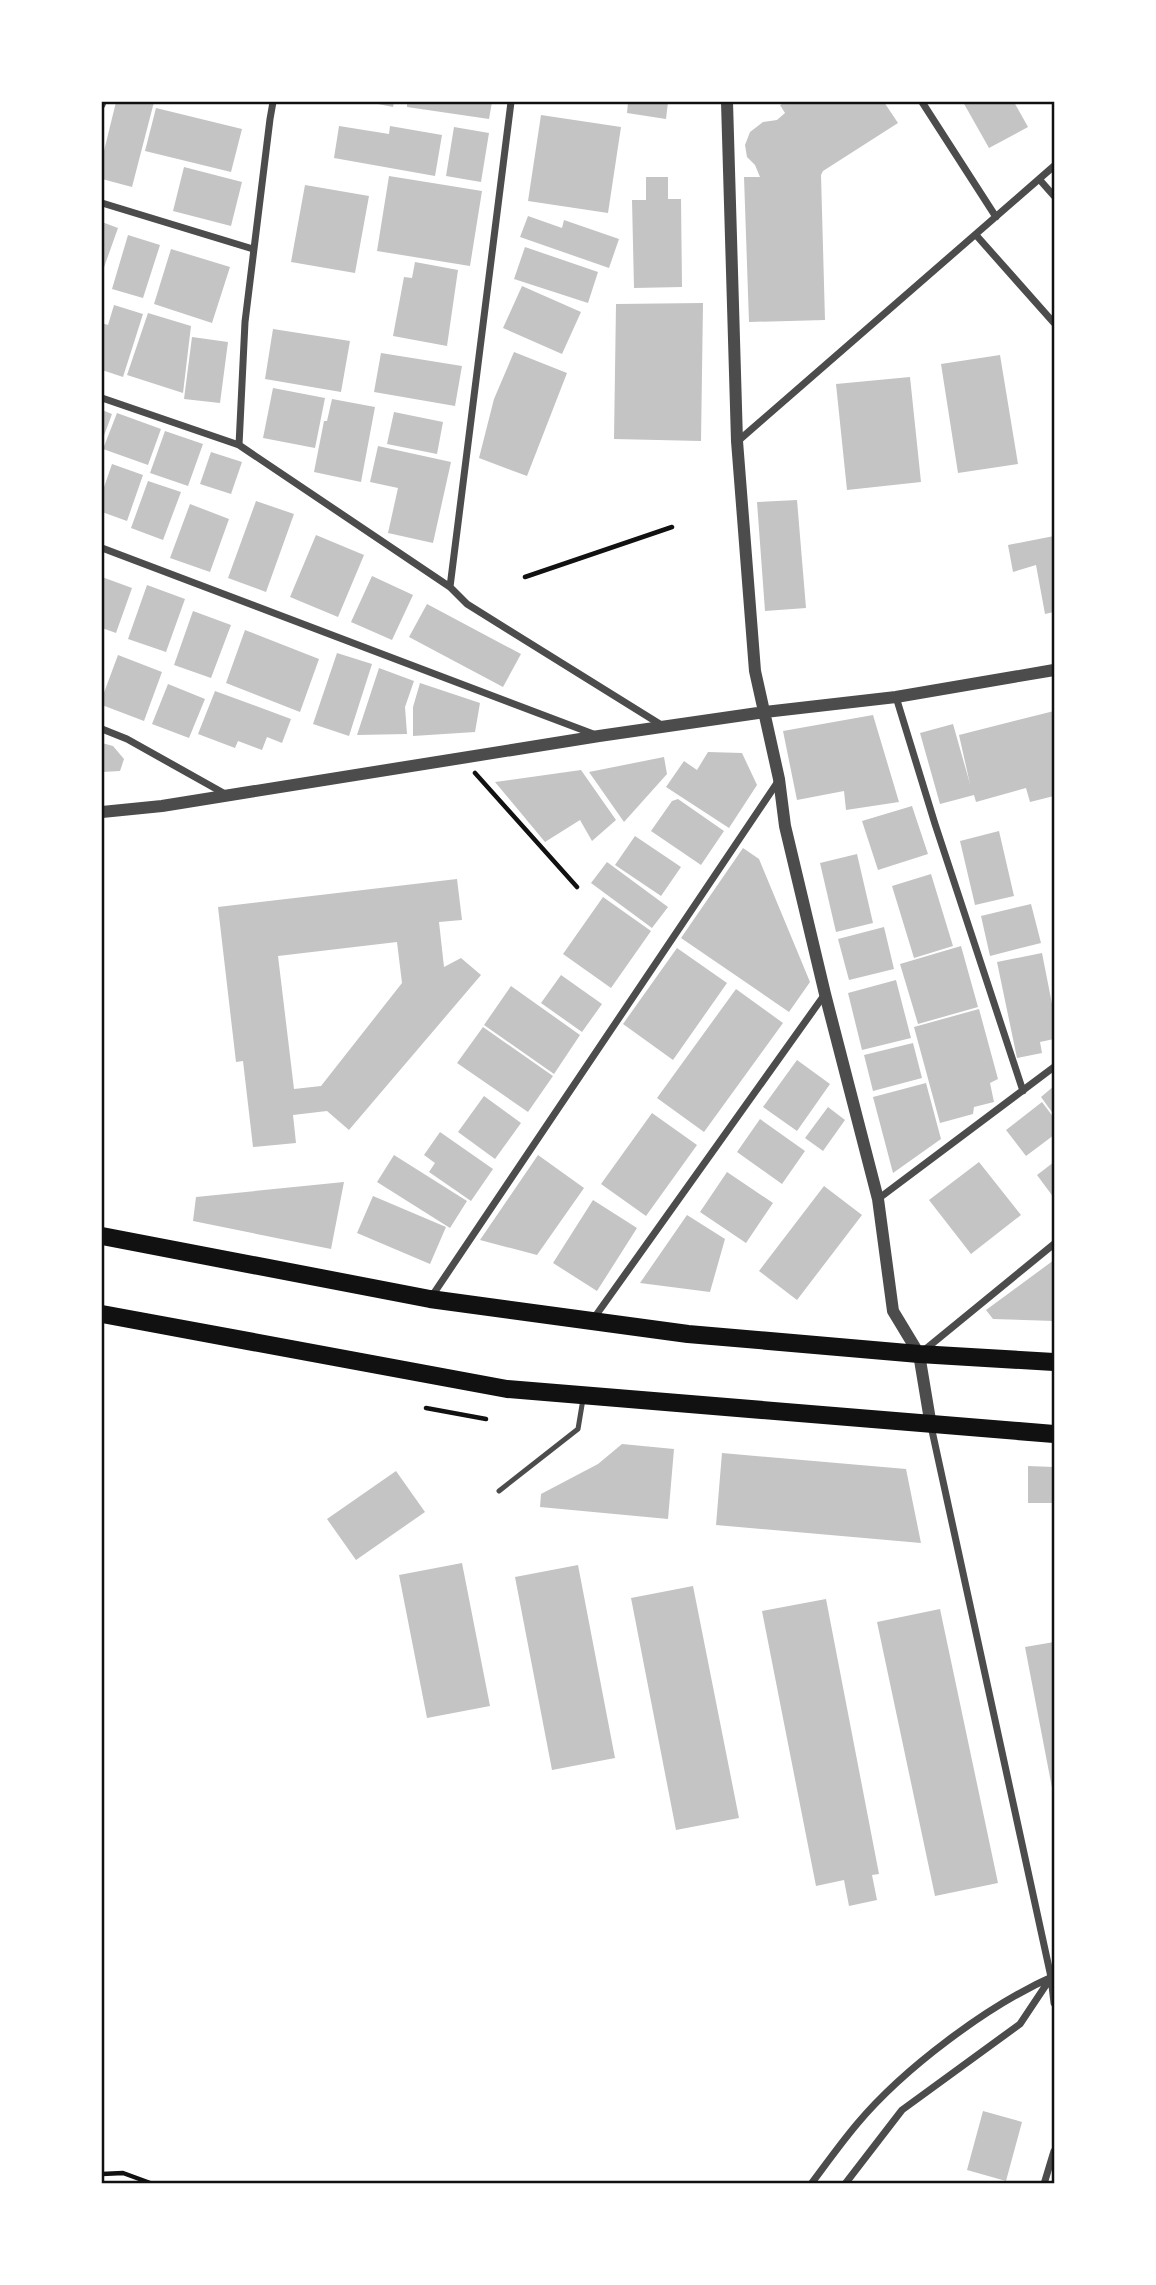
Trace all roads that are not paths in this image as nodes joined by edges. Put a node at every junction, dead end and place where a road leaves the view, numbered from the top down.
1 (273, 102) edge
2 (510, 102) edge
3 (727, 102) edge
4 (922, 102) edge
5 (1055, 166) edge
6 (1039, 179) junction
7 (1055, 196) edge
8 (102, 203) edge
9 (996, 218) junction
10 (976, 235) junction
11 (253, 249) junction
12 (1055, 323) edge
13 (102, 398) edge
14 (737, 441) junction
15 (239, 445) junction
16 (102, 548) edge
17 (450, 587) junction
18 (1055, 670) edge
19 (896, 697) junction
20 (765, 712) junction
21 (663, 727) junction
22 (102, 729) edge
23 (600, 736) junction
24 (779, 779) junction
25 (228, 795) junction
26 (102, 812) edge
27 (825, 993) junction
28 (1055, 1067) edge
29 (1023, 1091) junction
30 (878, 1199) junction
31 (102, 1236) edge
32 (1055, 1244) edge
33 (430, 1299) junction
34 (102, 1314) edge
35 (592, 1321) junction
36 (919, 1353) junction
37 (1055, 1362) edge
38 (584, 1396) junction
39 (931, 1426) junction
40 (1055, 1434) edge
41 (499, 1491) dead end
42 (1053, 1976) edge
43 (1055, 2003) edge
44 (1055, 2151) edge
45 (811, 2183) edge
46 (845, 2183) edge
47 (1044, 2183) edge

1 - 11 street
2 - 17 street
3 - 14 street
4 - 9 street
5 - 6 street
6 - 7 street
6 - 9 street
8 - 11 street
9 - 10 street
10 - 12 street
10 - 14 street
11 - 15 street
13 - 15 street
14 - 20 street
15 - 17 street
16 - 23 street
17 - 21 street
18 - 19 street
19 - 20 street
19 - 29 street
20 - 21 street
20 - 24 street
21 - 23 street
22 - 25 street
23 - 25 street
24 - 27 street
24 - 33 street
25 - 26 street
27 - 30 street
27 - 35 street
28 - 29 street
29 - 30 street
30 - 36 street
31 - 33 main road
32 - 36 street
33 - 35 main road
34 - 38 main road
35 - 36 main road
36 - 37 main road
36 - 39 street
38 - 39 main road
38 - 41 lane
39 - 40 main road
39 - 42 street
42 - 43 street
42 - 45 street
42 - 46 street
44 - 47 street

